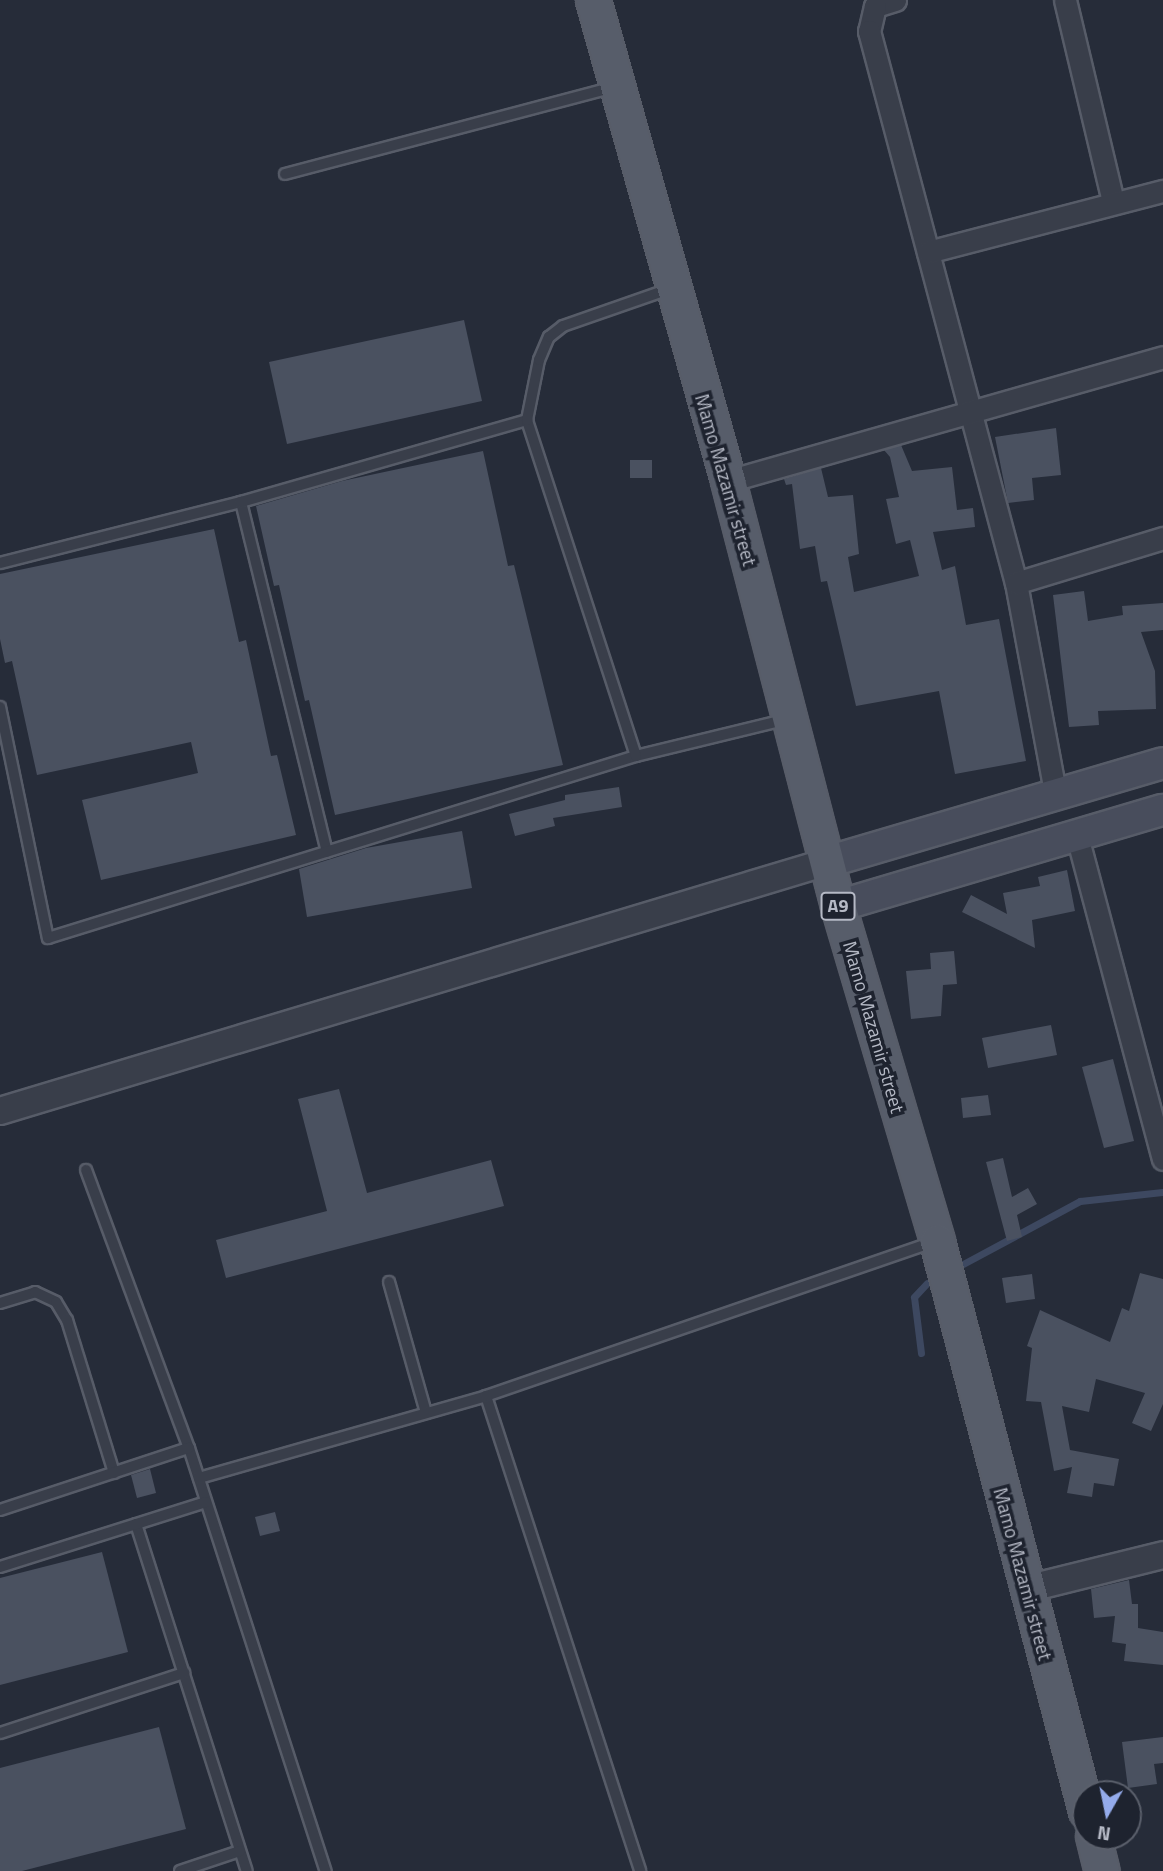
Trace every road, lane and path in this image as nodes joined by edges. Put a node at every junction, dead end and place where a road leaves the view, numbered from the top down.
1 (593, 0) edge
2 (895, 0) edge
3 (1065, 0) edge
4 (617, 86) junction
5 (285, 174) dead end
6 (1163, 191) edge
7 (1114, 201) junction
8 (928, 252) junction
9 (671, 288) junction
10 (1163, 357) edge
11 (971, 412) junction
12 (527, 420) junction
13 (727, 481) junction
14 (241, 502) junction
15 (1163, 538) edge
16 (0, 563) edge
17 (1016, 583) junction
18 (0, 707) edge
19 (791, 719) junction
20 (636, 756) junction
21 (1163, 764) edge
22 (1056, 797) junction
23 (1163, 810) edge
24 (1077, 836) junction
25 (327, 852) junction
26 (827, 862) junction
27 (838, 906) junction
28 (0, 1111) edge
29 (1163, 1159) edge
30 (86, 1170) dead end
31 (937, 1241) junction
32 (389, 1282) dead end
33 (0, 1303) edge
34 (486, 1396) junction
35 (426, 1413) junction
36 (189, 1448) junction
37 (114, 1473) junction
38 (198, 1478) junction
39 (206, 1502) junction
40 (0, 1510) edge
41 (136, 1524) junction
42 (1163, 1555) edge
43 (0, 1567) edge
44 (1026, 1589) junction
45 (184, 1673) junction
46 (0, 1733) edge
47 (1078, 1780) edge
48 (1097, 1850) edge
49 (240, 1851) junction
50 (180, 1871) edge
51 (247, 1871) edge
52 (326, 1871) edge
53 (640, 1871) edge
54 (1102, 1871) edge

1 - 4 main road, Mamo Mazamir street / A9
2 - 8 street
3 - 7 street
4 - 5 lane
4 - 9 main road, Mamo Mazamir street / A9
6 - 7 street
7 - 8 street
8 - 11 street
9 - 12 lane
9 - 13 main road, Mamo Mazamir street / A9
10 - 11 street
11 - 13 street
11 - 17 street
12 - 14 lane
12 - 20 lane
13 - 19 main road, Mamo Mazamir street / A9
14 - 16 lane
14 - 25 lane
15 - 17 street
17 - 22 street
18 - 25 lane
19 - 20 lane
19 - 26 main road, Mamo Mazamir street / A9
20 - 25 lane
21 - 22 main road
22 - 26 main road
23 - 24 main road
24 - 27 main road
24 - 29 street
26 - 27 main road, Mamo Mazamir street / A9
26 - 28 street
27 - 31 main road, Mamo Mazamir street / A9
30 - 36 lane
31 - 34 lane
31 - 44 main road, Mamo Mazamir street / A9
32 - 35 lane
33 - 37 lane
34 - 35 lane
34 - 53 lane
35 - 38 lane
36 - 37 lane
36 - 38 lane
37 - 40 lane
38 - 39 lane
39 - 41 lane
39 - 52 lane
41 - 43 lane
41 - 45 lane
42 - 44 street
44 - 47 main road, Mamo Mazamir street / A9
45 - 46 lane
45 - 49 lane
48 - 54 main road
49 - 50 lane
49 - 51 lane

